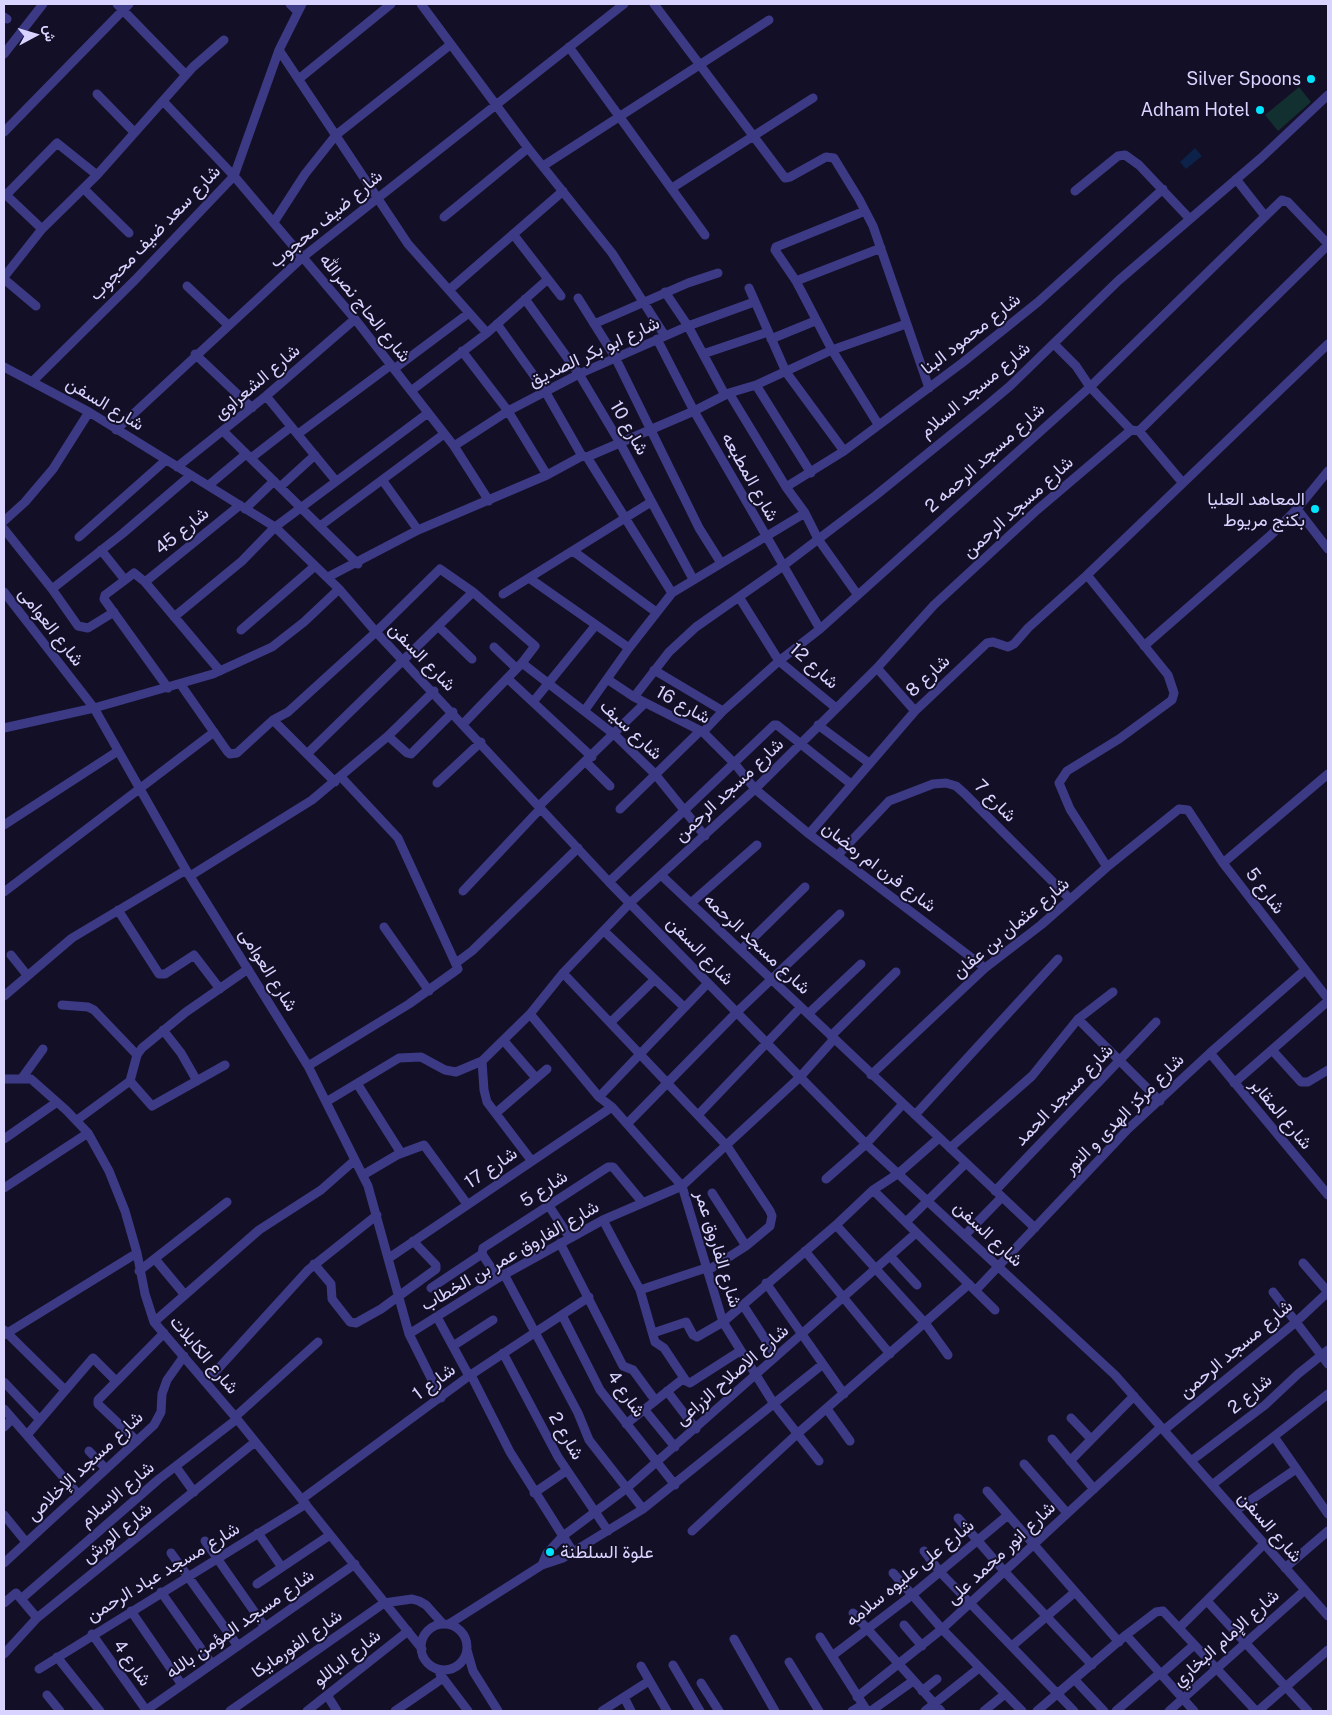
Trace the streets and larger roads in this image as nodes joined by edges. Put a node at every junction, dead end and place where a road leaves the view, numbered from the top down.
1 (43, 4) edge
2 (290, 4) edge
3 (391, 4) edge
4 (421, 4) edge
5 (624, 4) edge
6 (654, 4) edge
7 (123, 6) edge
8 (300, 8) edge
9 (769, 20) dead end
10 (224, 40) dead end
11 (450, 44) junction
12 (569, 47) junction
13 (279, 50) junction
14 (4, 54) edge
15 (701, 66) junction
16 (186, 75) junction
17 (300, 78) junction
18 (97, 94) dead end
19 (1328, 95) edge
20 (813, 98) dead end
21 (163, 101) junction
22 (496, 105) junction
23 (619, 116) junction
24 (4, 132) edge
25 (134, 132) junction
26 (336, 135) junction
27 (753, 136) junction
28 (528, 148) junction
29 (543, 166) junction
30 (97, 175) junction
31 (234, 176) junction
32 (1236, 179) junction
33 (672, 188) junction
34 (84, 189) junction
35 (1163, 189) junction
36 (563, 191) junction
37 (1075, 191) dead end
38 (5, 194) edge
39 (375, 197) junction
40 (866, 211) junction
41 (1265, 216) junction
42 (444, 217) dead end
43 (1189, 218) junction
44 (274, 222) junction
45 (42, 229) junction
46 (129, 233) dead end
47 (513, 234) junction
48 (706, 235) dead end
49 (1328, 244) edge
50 (881, 248) junction
51 (303, 256) junction
52 (718, 273) dead end
53 (4, 278) edge
54 (548, 279) junction
55 (796, 281) junction
56 (187, 286) dead end
57 (749, 288) dead end
58 (449, 290) junction
59 (665, 292) junction
60 (561, 296) dead end
61 (578, 298) dead end
62 (525, 299) junction
63 (643, 302) junction
64 (754, 302) junction
65 (36, 306) dead end
66 (469, 313) junction
67 (355, 320) junction
68 (816, 321) junction
69 (497, 324) junction
70 (594, 324) junction
71 (906, 324) junction
72 (228, 325) junction
73 (688, 326) junction
74 (486, 333) junction
75 (770, 336) junction
76 (661, 337) junction
77 (1054, 344) junction
78 (1328, 344) edge
79 (832, 350) junction
80 (462, 351) junction
81 (196, 354) junction
82 (704, 354) junction
83 (615, 357) junction
84 (4, 367) edge
85 (392, 367) junction
86 (786, 372) junction
87 (578, 374) junction
88 (33, 381) junction
89 (756, 385) junction
90 (1090, 387) junction
91 (928, 388) junction
92 (411, 391) junction
93 (545, 391) junction
94 (727, 394) junction
95 (266, 396) junction
96 (252, 408) junction
97 (508, 411) junction
98 (694, 411) junction
99 (89, 412) junction
100 (428, 413) junction
101 (878, 424) junction
102 (291, 427) junction
103 (116, 430) junction
104 (650, 430) junction
105 (223, 431) junction
106 (1135, 431) junction
107 (298, 434) junction
108 (444, 434) junction
109 (620, 443) junction
110 (454, 446) junction
111 (844, 450) junction
112 (315, 455) junction
113 (249, 456) junction
114 (585, 456) junction
115 (166, 460) junction
116 (177, 466) junction
117 (1328, 471) edge
118 (811, 473) junction
119 (191, 475) junction
120 (547, 475) junction
121 (336, 481) junction
122 (383, 481) junction
123 (1182, 482) junction
124 (277, 484) junction
125 (209, 485) junction
126 (786, 487) junction
127 (488, 501) junction
128 (651, 502) junction
129 (242, 507) junction
130 (302, 509) junction
131 (1297, 509) junction
132 (805, 513) junction
133 (625, 519) junction
134 (4, 521) edge
135 (320, 526) junction
136 (275, 527) junction
137 (4, 529) edge
138 (418, 530) junction
139 (79, 537) dead end
140 (765, 538) junction
141 (818, 539) junction
142 (1328, 549) edge
143 (101, 550) junction
144 (573, 551) junction
145 (721, 563) junction
146 (358, 564) junction
147 (316, 566) junction
148 (782, 566) junction
149 (1087, 575) junction
150 (328, 578) junction
151 (529, 578) junction
152 (693, 579) junction
153 (125, 580) junction
154 (145, 582) junction
155 (52, 589) junction
156 (339, 589) junction
157 (4, 592) edge
158 (473, 592) junction
159 (672, 593) junction
160 (503, 594) dead end
161 (857, 594) junction
162 (738, 597) junction
163 (114, 612) junction
164 (656, 612) junction
165 (174, 617) junction
166 (438, 626) junction
167 (595, 626) junction
168 (820, 629) junction
169 (241, 630) dead end
170 (376, 632) junction
171 (1144, 646) junction
172 (494, 647) dead end
173 (628, 648) junction
174 (472, 659) dead end
175 (403, 660) junction
176 (779, 661) junction
177 (519, 666) junction
178 (877, 668) junction
179 (654, 670) junction
180 (220, 671) junction
181 (506, 678) junction
182 (607, 679) junction
183 (181, 684) junction
184 (550, 684) junction
185 (168, 688) junction
186 (434, 692) junction
187 (634, 697) junction
188 (533, 702) junction
189 (646, 703) junction
190 (94, 708) junction
191 (836, 708) junction
192 (585, 710) junction
193 (723, 711) junction
194 (915, 711) junction
195 (453, 712) junction
196 (273, 720) junction
197 (463, 724) junction
198 (818, 726) junction
199 (4, 728) edge
200 (702, 731) junction
201 (214, 732) junction
202 (615, 735) junction
203 (388, 736) junction
204 (481, 742) junction
205 (800, 745) junction
206 (118, 751) junction
207 (307, 754) junction
208 (589, 759) junction
209 (869, 763) junction
210 (735, 764) junction
211 (655, 774) junction
212 (1328, 774) edge
213 (338, 780) junction
214 (437, 783) dead end
215 (851, 784) junction
216 (610, 786) dead end
217 (140, 788) junction
218 (755, 789) junction
219 (540, 807) junction
220 (620, 808) dead end
221 (685, 810) junction
222 (1176, 811) joint
223 (4, 825) edge
224 (809, 834) junction
225 (705, 836) junction
226 (757, 845) dead end
227 (578, 848) junction
228 (838, 855) junction
229 (1224, 863) junction
230 (1108, 867) junction
231 (188, 873) junction
232 (661, 875) junction
233 (609, 882) junction
234 (804, 887) dead end
235 (463, 891) dead end
236 (4, 892) edge
237 (1070, 899) junction
238 (630, 903) junction
239 (691, 903) junction
240 (118, 910) junction
241 (840, 914) dead end
242 (384, 928) dead end
243 (604, 931) junction
244 (741, 950) junction
245 (11, 956) dead end
246 (1058, 959) dead end
247 (456, 963) junction
248 (861, 964) dead end
249 (986, 968) junction
250 (248, 969) junction
251 (1305, 970) junction
252 (896, 972) dead end
253 (564, 973) junction
254 (27, 975) junction
255 (654, 980) junction
256 (772, 980) junction
257 (708, 983) junction
258 (220, 989) junction
259 (429, 991) junction
260 (1113, 992) dead end
261 (4, 996) edge
262 (1328, 1000) edge
263 (62, 1005) dead end
264 (684, 1006) junction
265 (800, 1008) junction
266 (737, 1012) junction
267 (530, 1014) junction
268 (808, 1014) junction
269 (1078, 1019) junction
270 (612, 1022) junction
271 (1156, 1022) dead end
272 (163, 1030) junction
273 (833, 1037) junction
274 (504, 1041) junction
275 (767, 1043) junction
276 (43, 1049) dead end
277 (1272, 1050) junction
278 (641, 1053) junction
279 (1210, 1053) junction
280 (137, 1055) junction
281 (1120, 1059) junction
282 (482, 1061) junction
283 (225, 1065) dead end
284 (308, 1066) junction
285 (546, 1069) dead end
286 (1328, 1070) edge
287 (871, 1075) junction
288 (800, 1077) junction
289 (22, 1078) junction
290 (536, 1078) junction
291 (4, 1079) edge
292 (130, 1081) junction
293 (197, 1081) junction
294 (669, 1083) junction
295 (1234, 1083) junction
296 (358, 1085) junction
297 (600, 1096) junction
298 (1160, 1101) junction
299 (57, 1102) junction
300 (326, 1102) junction
301 (903, 1104) junction
302 (612, 1106) junction
303 (496, 1113) junction
304 (698, 1115) junction
305 (915, 1115) junction
306 (77, 1120) junction
307 (627, 1124) junction
308 (88, 1133) junction
309 (939, 1138) junction
310 (4, 1139) edge
311 (866, 1144) junction
312 (727, 1146) junction
313 (950, 1148) junction
314 (401, 1154) junction
315 (355, 1160) junction
316 (532, 1160) junction
317 (966, 1163) junction
318 (898, 1173) junction
319 (363, 1175) junction
320 (826, 1179) dead end
321 (682, 1186) junction
322 (4, 1188) edge
323 (873, 1190) junction
324 (712, 1193) dead end
325 (1327, 1193) edge
326 (998, 1194) junction
327 (928, 1200) junction
328 (227, 1202) dead end
329 (643, 1203) junction
330 (467, 1204) junction
331 (549, 1206) junction
332 (377, 1215) junction
333 (603, 1220) junction
334 (906, 1222) junction
335 (836, 1225) junction
336 (1035, 1228) junction
337 (916, 1233) junction
338 (965, 1235) junction
339 (570, 1238) junction
340 (413, 1241) junction
341 (560, 1243) junction
342 (746, 1246) junction
343 (804, 1252) junction
344 (137, 1253) junction
345 (482, 1254) junction
346 (890, 1256) junction
347 (155, 1258) junction
348 (389, 1258) junction
349 (1303, 1263) dead end
350 (314, 1264) junction
351 (998, 1265) junction
352 (707, 1269) junction
353 (875, 1270) junction
354 (139, 1271) junction
355 (501, 1276) junction
356 (766, 1283) junction
357 (917, 1285) dead end
358 (972, 1287) junction
359 (431, 1288) dead end
360 (640, 1290) junction
361 (1272, 1292) dead end
362 (1328, 1292) edge
363 (398, 1294) junction
364 (185, 1295) junction
365 (589, 1297) junction
366 (843, 1298) junction
367 (743, 1305) junction
368 (995, 1310) dead end
369 (562, 1315) junction
370 (437, 1317) junction
371 (493, 1320) dead end
372 (154, 1322) junction
373 (723, 1322) junction
374 (1296, 1322) junction
375 (925, 1324) junction
376 (5, 1332) edge
377 (164, 1333) junction
378 (535, 1333) junction
379 (653, 1333) junction
380 (409, 1334) junction
381 (803, 1335) junction
382 (318, 1342) dead end
383 (453, 1346) junction
384 (740, 1351) junction
385 (1325, 1352) edge
386 (503, 1353) junction
387 (890, 1354) junction
388 (948, 1355) dead end
389 (184, 1356) junction
390 (776, 1356) junction
391 (823, 1364) junction
392 (1328, 1364) edge
393 (755, 1373) junction
394 (470, 1376) junction
395 (684, 1378) junction
396 (116, 1381) junction
397 (4, 1382) edge
398 (206, 1382) junction
399 (65, 1390) junction
400 (667, 1391) junction
401 (844, 1394) junction
402 (1328, 1394) edge
403 (1134, 1396) junction
404 (441, 1398) junction
405 (655, 1400) junction
406 (774, 1404) junction
407 (4, 1409) edge
408 (644, 1409) junction
409 (827, 1409) junction
410 (236, 1418) junction
411 (1072, 1418) dead end
412 (12, 1419) junction
413 (39, 1419) junction
414 (626, 1424) junction
415 (4, 1427) edge
416 (696, 1429) junction
417 (1162, 1429) junction
418 (797, 1434) junction
419 (26, 1435) junction
420 (1052, 1438) dead end
421 (1275, 1438) junction
422 (1091, 1439) junction
423 (137, 1441) junction
424 (850, 1441) dead end
425 (255, 1442) junction
426 (675, 1447) junction
427 (89, 1451) dead end
428 (819, 1461) dead end
429 (1070, 1461) junction
430 (1191, 1461) junction
431 (657, 1462) junction
432 (1024, 1464) dead end
433 (176, 1466) junction
434 (106, 1469) junction
435 (1296, 1469) junction
436 (566, 1470) junction
437 (674, 1485) junction
438 (1212, 1485) junction
439 (627, 1488) junction
440 (1094, 1489) junction
441 (986, 1491) dead end
442 (194, 1492) junction
443 (534, 1493) junction
444 (78, 1494) junction
445 (304, 1502) junction
446 (643, 1509) junction
447 (596, 1511) junction
448 (1235, 1511) junction
449 (1067, 1513) junction
450 (1328, 1514) edge
451 (4, 1515) edge
452 (1008, 1515) junction
453 (958, 1518) dead end
454 (608, 1531) junction
455 (692, 1531) dead end
456 (1328, 1531) edge
457 (258, 1533) junction
458 (330, 1534) junction
459 (563, 1536) junction
460 (977, 1540) junction
461 (205, 1541) dead end
462 (26, 1542) junction
463 (1034, 1544) junction
464 (1264, 1544) junction
465 (924, 1550) dead end
466 (171, 1552) dead end
467 (573, 1552) junction
468 (217, 1558) junction
469 (4, 1563) edge
470 (355, 1564) junction
471 (542, 1565) junction
472 (281, 1566) junction
473 (1285, 1568) junction
474 (940, 1572) junction
475 (1004, 1572) junction
476 (893, 1573) dead end
477 (188, 1576) junction
478 (257, 1584) dead end
479 (1304, 1590) junction
480 (161, 1592) junction
481 (1075, 1592) junction
482 (912, 1595) junction
483 (21, 1599) junction
484 (1207, 1601) junction
485 (4, 1603) edge
486 (384, 1603) junction
487 (970, 1604) junction
488 (131, 1611) junction
489 (853, 1613) dead end
490 (1047, 1616) junction
491 (1328, 1616) edge
492 (37, 1618) junction
493 (446, 1624) junction
494 (904, 1625) dead end
495 (265, 1627) junction
496 (1179, 1628) junction
497 (942, 1629) junction
498 (868, 1630) junction
499 (408, 1631) junction
500 (92, 1634) junction
501 (1126, 1636) junction
502 (820, 1637) dead end
503 (734, 1640) dead end
504 (1118, 1642) junction
505 (1244, 1642) junction
506 (1194, 1645) junction
507 (238, 1646) junction
508 (922, 1646) junction
509 (1012, 1646) junction
510 (467, 1647) junction
511 (422, 1649) junction
512 (1328, 1650) edge
513 (4, 1654) edge
514 (832, 1656) junction
515 (57, 1657) junction
516 (789, 1662) dead end
517 (212, 1664) junction
518 (673, 1665) dead end
519 (898, 1665) junction
520 (1092, 1665) junction
521 (641, 1666) dead end
522 (435, 1668) junction
523 (979, 1668) junction
524 (1216, 1668) junction
525 (39, 1669) dead end
526 (1160, 1674) junction
527 (444, 1678) junction
528 (937, 1679) dead end
529 (1074, 1679) junction
530 (649, 1681) junction
531 (913, 1681) junction
532 (701, 1683) dead end
533 (182, 1685) junction
534 (1286, 1687) junction
535 (922, 1691) junction
536 (1058, 1693) junction
537 (1005, 1694) junction
538 (47, 1695) dead end
539 (327, 1695) junction
540 (624, 1697) junction
541 (1182, 1699) junction
542 (862, 1704) edge
543 (159, 1707) edge
544 (938, 1708) edge
545 (60, 1711) edge
546 (100, 1711) edge
547 (145, 1711) edge
548 (230, 1711) edge
549 (306, 1711) edge
550 (337, 1711) edge
551 (395, 1711) edge
552 (468, 1711) edge
553 (498, 1711) edge
554 (602, 1711) edge
555 (631, 1711) edge
556 (666, 1711) edge
557 (700, 1711) edge
558 (719, 1711) edge
559 (775, 1711) edge
560 (819, 1711) edge
561 (852, 1711) edge
562 (871, 1711) edge
563 (926, 1711) edge
564 (984, 1711) edge
565 (1022, 1711) edge
566 (1037, 1711) edge
567 (1074, 1711) edge
568 (1104, 1711) edge
569 (1116, 1711) edge
570 (1170, 1711) edge
571 (1194, 1711) edge
572 (1257, 1711) edge
573 (1308, 1711) edge

1 - 14 street
2 - 8 street
3 - 17 street
4 - 11 street, شارع المطبعه
5 - 12 street, شارع ضيف محجوب
6 - 15 street
7 - 16 street
7 - 24 street
8 - 13 street, شارع سعد ضيف محجوب
9 - 15 street
10 - 16 street
11 - 22 street, شارع المطبعه
11 - 26 street
12 - 22 street, شارع ضيف محجوب
12 - 23 street
13 - 17 street
13 - 31 street, شارع سعد ضيف محجوب
15 - 23 street
15 - 27 street
16 - 21 street
17 - 26 street
18 - 25 street
19 - 32 street, شارع مسجد السلام
20 - 27 street
21 - 25 street
21 - 31 street, شارع الحاج نصرالله
22 - 28 street, شارع المطبعه
22 - 39 street, شارع ضيف محجوب
23 - 29 street
23 - 33 street
25 - 30 street
26 - 39 street
26 - 44 street
27 - 33 street
27 - 40 street
28 - 29 street, شارع المطبعه
28 - 42 street
29 - 36 street, شارع المطبعه
30 - 34 street
30 - 38 street
31 - 44 street, شارع الحاج نصرالله
31 - 88 street, شارع سعد ضيف محجوب
32 - 41 street
32 - 43 street, شارع مسجد السلام
33 - 48 street
34 - 45 street
34 - 46 street
35 - 37 street
35 - 43 street
35 - 91 street, شارع محمود البنا
36 - 47 street
36 - 63 street, شارع المطبعه
38 - 45 street
39 - 51 street, شارع ضيف محجوب
39 - 58 street
40 - 50 street
40 - 55 street
41 - 49 street, شارع مسجد الرحمه 2
41 - 90 street, شارع مسجد الرحمه 2
43 - 77 street, شارع مسجد السلام
44 - 51 street, شارع الحاج نصرالله
45 - 53 street
47 - 54 street
47 - 58 street
49 - 106 street, شارع مسجد الرحمن
50 - 55 street
50 - 71 street
51 - 67 street, شارع الحاج نصرالله
51 - 72 street, شارع ضيف محجوب
52 - 59 street
53 - 65 street
54 - 60 street
54 - 62 street
55 - 68 street
56 - 72 street
57 - 64 street
58 - 66 street
59 - 63 street
59 - 73 street
61 - 70 street
62 - 69 street
62 - 87 street, شارع 10
63 - 70 street
63 - 76 street, شارع المطبعه
64 - 73 street, شارع ابو بكر الصديق
64 - 75 street
66 - 74 street
66 - 85 street
67 - 85 street, شارع الحاج نصرالله
67 - 95 street, شارع الشعراوى
68 - 75 street
68 - 79 street
69 - 74 street
69 - 93 street
70 - 83 street
71 - 79 street
71 - 91 street
72 - 81 street, شارع ضيف محجوب
73 - 76 street, شارع ابو بكر الصديق
73 - 82 street
74 - 80 street
75 - 82 street
75 - 86 street
76 - 83 street, شارع ابو بكر الصديق
76 - 98 street, شارع المطبعه
77 - 90 street
77 - 141 street, شارع مسجد السلام
78 - 123 street, شارع 8
79 - 86 street
79 - 101 street
80 - 92 street
80 - 97 street
81 - 96 street
81 - 103 street, شارع ضيف محجوب
82 - 94 street
83 - 87 street, شارع ابو بكر الصديق
83 - 104 street
84 - 88 street, شارع السفن
85 - 92 street, شارع الحاج نصرالله
85 - 107 street
86 - 89 street
86 - 111 street
87 - 93 street, شارع ابو بكر الصديق
87 - 109 street, شارع 10
88 - 99 street, شارع السفن
89 - 94 street
89 - 118 street
90 - 106 street
90 - 161 street, شارع مسجد الرحمه 2
91 - 101 street, شارع محمود البنا
92 - 100 street, شارع الحاج نصرالله
93 - 97 street, شارع ابو بكر الصديق
93 - 114 street
94 - 98 street
94 - 126 street
95 - 96 street, شارع الشعراوى
95 - 102 street
96 - 105 street, شارع الشعراوى
97 - 110 street, شارع ابو بكر الصديق
97 - 120 street
98 - 104 street
98 - 140 street, شارع المطبعه
99 - 103 street, شارع السفن
99 - 134 street
100 - 108 street, شارع الحاج نصرالله
100 - 121 street
101 - 111 street, شارع محمود البنا
102 - 107 street
102 - 113 street
103 - 115 street, شارع السفن
104 - 109 street
104 - 145 street
105 - 113 street
105 - 116 street, شارع الشعراوى
106 - 123 street
106 - 178 street, شارع مسجد الرحمن
107 - 112 street
108 - 110 street, شارع الحاج نصرالله
108 - 122 street
109 - 114 street
109 - 128 street, شارع 10
110 - 127 street, شارع الحاج نصرالله
111 - 118 street, شارع محمود البنا
112 - 121 street
112 - 124 street, شارع 45
113 - 124 street
113 - 125 street
114 - 120 street
114 - 133 street
115 - 116 street, شارع السفن
115 - 139 street
116 - 119 street, شارع السفن
117 - 131 street
118 - 126 street, شارع محمود البنا
119 - 125 street, شارع السفن
119 - 143 street
120 - 127 street
121 - 130 street
122 - 135 street
122 - 138 street
123 - 149 street, شارع 8
124 - 129 street, شارع 45
124 - 130 street
125 - 129 street, شارع السفن
126 - 132 street
127 - 138 street
128 - 133 street
128 - 152 street, شارع 10
129 - 136 street, شارع السفن
129 - 154 street, شارع 45
130 - 135 street
130 - 136 street
131 - 142 street
131 - 171 street
132 - 140 street
132 - 141 street
133 - 144 street
133 - 159 street
135 - 146 street
136 - 147 street, شارع السفن
136 - 165 street
137 - 155 street
138 - 146 street
140 - 145 street
140 - 148 street, شارع المطبعه
141 - 148 street, شارع مسجد السلام
141 - 161 street
143 - 153 street
143 - 155 street
144 - 151 street
144 - 164 street
145 - 152 street
146 - 150 street
147 - 150 street, شارع السفن
147 - 169 street
148 - 162 street, شارع مسجد السلام
148 - 168 street, شارع المطبعه
149 - 171 street
149 - 194 street, شارع 8
150 - 156 street, شارع السفن
151 - 160 street
151 - 167 street
152 - 159 street
153 - 154 street
153 - 163 street
154 - 165 street
155 - 163 street
156 - 170 street, شارع السفن
156 - 180 street
157 - 190 street, شارع العوامى
158 - 166 street
158 - 170 street
158 - 177 street
159 - 164 street
161 - 168 street, شارع مسجد الرحمه 2
162 - 176 street, شارع 12
162 - 179 street, شارع مسجد السلام
163 - 185 street
164 - 173 street
165 - 180 street
166 - 174 street
166 - 175 street
167 - 173 street
167 - 184 street
168 - 176 street, شارع مسجد الرحمه 2
170 - 175 street, شارع السفن
170 - 196 street
171 - 230 street
172 - 177 street, شارع سيف
173 - 182 street
175 - 186 street, شارع السفن
175 - 207 street
176 - 191 street, شارع 12
176 - 193 street, شارع مسجد الرحمه 2
177 - 181 street
177 - 184 street, شارع سيف
178 - 191 street, شارع مسجد الرحمن
178 - 194 street
179 - 187 street, شارع مسجد السلام
179 - 193 street
180 - 183 street
181 - 188 street
181 - 197 street
182 - 187 street, شارع 16
182 - 192 street
183 - 185 street
183 - 201 street
184 - 188 street
184 - 192 street, شارع سيف
185 - 190 street
186 - 195 street, شارع السفن
186 - 203 street
187 - 189 street, شارع 16
188 - 208 street
189 - 200 street, شارع 16
189 - 202 street
190 - 199 street
190 - 206 street, شارع العوامى
191 - 198 street, شارع مسجد الرحمن
192 - 202 street, شارع سيف
193 - 200 street, شارع مسجد الرحمه 2
194 - 209 street, شارع 8
195 - 197 street, شارع السفن
195 - 203 street
196 - 201 street
196 - 207 street
197 - 204 street, شارع السفن
198 - 205 street, شارع مسجد الرحمن
198 - 209 street
200 - 210 street, شارع 16
200 - 211 street
201 - 217 street
202 - 208 street
202 - 211 street, شارع سيف
203 - 213 street
204 - 214 street
204 - 219 street, شارع السفن
205 - 210 street
205 - 215 street
205 - 218 street, شارع مسجد الرحمن
206 - 217 street, شارع العوامى
206 - 223 street
207 - 213 street
208 - 216 street
208 - 219 street
209 - 215 street, شارع 8
210 - 218 street, شارع 16
210 - 221 street
211 - 220 street
211 - 221 street, شارع سيف
212 - 229 street
213 - 231 street
213 - 247 street
215 - 224 street, شارع 8
217 - 231 street, شارع العوامى
217 - 236 street
218 - 224 street, شارع فرن ام رمضان
218 - 225 street, شارع مسجد الرحمن
219 - 227 street, شارع السفن
219 - 235 street
221 - 225 street, شارع سيف
221 - 233 street
222 - 229 street, شارع 5
222 - 230 street, شارع عثمان بن عفان
224 - 228 street, شارع فرن ام رمضان
225 - 232 street, شارع مسجد الرحمن
226 - 239 street
227 - 233 street, شارع السفن
227 - 247 street
228 - 237 street, شارع 7
228 - 249 street, شارع فرن ام رمضان
229 - 251 street, شارع 5
230 - 237 street, شارع عثمان بن عفان
231 - 240 street
231 - 250 street, شارع العوامى
232 - 238 street, شارع مسجد الرحمن
232 - 239 street, شارع مسجد الرحمه
233 - 238 street, شارع السفن
234 - 244 street
237 - 249 street, شارع عثمان بن عفان
238 - 243 street, شارع مسجد الرحمن
238 - 257 street, شارع السفن
239 - 244 street, شارع مسجد الرحمه
240 - 254 street
240 - 258 street
241 - 256 street
242 - 259 street
243 - 253 street, شارع مسجد الرحمن
243 - 255 street
244 - 256 street, شارع مسجد الرحمه
245 - 254 street
246 - 305 street
247 - 259 street
248 - 268 street
249 - 287 street, شارع عثمان بن عفان
250 - 258 street
250 - 284 street, شارع العوامى
251 - 262 street, شارع 5
251 - 279 street, شارع مركز الهدى و النور
252 - 273 street
253 - 267 street, شارع مسجد الرحمن
253 - 270 street
254 - 261 street
255 - 264 street
255 - 270 street
256 - 265 street, شارع مسجد الرحمه
256 - 266 street
257 - 264 street
257 - 266 street, شارع السفن
258 - 272 street
259 - 284 street
260 - 269 street
262 - 277 street
263 - 280 street
264 - 278 street
265 - 268 street, شارع مسجد الرحمه
265 - 275 street
266 - 275 street, شارع السفن
266 - 294 street
267 - 274 street, شارع مسجد الرحمن
267 - 297 street, شارع الفاروق عمر
268 - 273 street, شارع مسجد الرحمه
269 - 281 street
269 - 313 street
270 - 278 street
271 - 281 street, شارع مسجد الحمد
272 - 280 street
272 - 293 street
273 - 287 street, شارع مسجد الرحمه
273 - 288 street, شارع الفاروق عمر بن الخطاب
274 - 282 street, شارع مسجد الرحمن
274 - 290 street
275 - 288 street, شارع السفن
275 - 304 street
276 - 289 street
277 - 286 street
277 - 295 street
278 - 294 street
278 - 297 street
279 - 295 street, شارع المقابر
279 - 298 street, شارع مركز الهدى و النور
280 - 292 street
281 - 298 street
281 - 326 street, شارع مسجد الحمد
282 - 296 street, شارع مسجد الرحمن
282 - 303 street
283 - 293 street
284 - 300 street, شارع العوامى
285 - 290 street
287 - 301 street, شارع مسجد الرحمه
288 - 311 street, شارع السفن
288 - 312 street, شارع الفاروق عمر بن الخطاب
289 - 291 street
289 - 299 street, شارع الكابلات
290 - 303 street
292 - 293 street
292 - 306 street
294 - 304 street
294 - 307 street
295 - 325 street, شارع المقابر
296 - 300 street, شارع مسجد الرحمن
296 - 314 street
297 - 302 street, شارع الفاروق عمر
298 - 336 street, شارع مركز الهدى و النور
299 - 306 street, شارع الكابلات
299 - 310 street
300 - 315 street, شارع العوامى
301 - 305 street, شارع مسجد الرحمه
301 - 311 street
302 - 307 street, شارع الفاروق عمر
302 - 316 street, شارع 17
303 - 316 street
304 - 312 street
305 - 309 street, شارع مسجد الرحمه
306 - 308 street, شارع الكابلات
307 - 321 street, شارع الفاروق عمر
308 - 322 street
308 - 344 street, شارع الكابلات
309 - 313 street, شارع مسجد الرحمه
309 - 318 street
311 - 318 street, شارع السفن
311 - 320 street
312 - 321 street, شارع الفاروق عمر بن الخطاب
312 - 342 street
313 - 317 street, شارع مسجد الرحمه
314 - 319 street
314 - 330 street
315 - 319 street, شارع العوامى
315 - 364 street
316 - 330 street, شارع 17
317 - 326 street, شارع مسجد الرحمه
317 - 327 street
318 - 323 street
318 - 327 street, شارع السفن
319 - 332 street, شارع العوامى
321 - 329 street, شارع الفاروق عمر بن الخطاب
321 - 352 street, شارع الفاروق عمر
323 - 334 street
323 - 335 street
324 - 342 street
326 - 336 street, شارع مسجد الرحمه
326 - 338 street, شارع مسجد الحمد
327 - 334 street
327 - 338 street, شارع السفن
328 - 347 street
329 - 331 street, شارع 5
329 - 333 street, شارع الفاروق عمر بن الخطاب
330 - 340 street, شارع 17
331 - 339 street
331 - 345 street, شارع 5
332 - 348 street, شارع العوامى
332 - 350 street
333 - 339 street, شارع الفاروق عمر بن الخطاب
333 - 360 street
334 - 337 street
335 - 343 street
335 - 353 street
336 - 351 street, شارع مركز الهدى و النور
337 - 346 street, شارع الاصلاح الزراعى
337 - 358 street
338 - 351 street, شارع السفن
339 - 341 street, شارع الفاروق عمر بن الخطاب
340 - 348 street, شارع 17
340 - 363 street
341 - 355 street, شارع الفاروق عمر بن الخطاب
341 - 365 street
342 - 352 street
343 - 356 street
343 - 366 street
344 - 354 street, شارع الكابلات
344 - 376 street
345 - 355 street
345 - 359 street, شارع 5
346 - 353 street, شارع الاصلاح الزراعى
346 - 357 street
347 - 354 street
347 - 364 street
348 - 363 street, شارع العوامى
349 - 362 street
350 - 363 street
350 - 398 street
351 - 358 street, شارع مركز الهدى و النور
351 - 403 street, شارع السفن
352 - 360 street
352 - 373 street, شارع الفاروق عمر
353 - 366 street, شارع الاصلاح الزراعى
353 - 375 street
354 - 372 street, شارع الكابلات
355 - 370 street, شارع الفاروق عمر بن الخطاب
355 - 378 street
356 - 367 street
356 - 381 street
358 - 368 street
358 - 375 street, شارع مركز الهدى و النور
360 - 379 street
361 - 374 street
362 - 374 street, شارع مسجد الرحمن
363 - 380 street, شارع العوامى
364 - 372 street
365 - 369 street, شارع 1
365 - 405 street
366 - 381 street, شارع الاصلاح الزراعى
366 - 387 street
367 - 373 street
367 - 390 street
369 - 378 street, شارع 1
369 - 414 street, شارع 4
370 - 380 street, شارع الفاروق عمر بن الخطاب
370 - 383 street
371 - 383 street
372 - 377 street, شارع الكابلات
373 - 379 street
373 - 384 street, شارع الفاروق عمر
374 - 385 street
374 - 417 street, شارع مسجد الرحمن
375 - 387 street, شارع مركز الهدى و النور
375 - 388 street
376 - 399 street
377 - 389 street, شارع الكابلات
377 - 396 street
378 - 386 street, شارع 1
378 - 439 street
379 - 395 street
380 - 404 street, شارع العوامى
381 - 390 street, شارع الاصلاح الزراعى
381 - 391 street
382 - 410 street, شارع الاسلام
383 - 394 street
384 - 393 street, شارع الفاروق عمر
384 - 395 street
385 - 392 street
385 - 430 street, شارع 2
386 - 394 street, شارع 1
386 - 436 street, شارع 2
387 - 401 street, شارع مركز الهدى و النور
389 - 398 street, شارع الكابلات
389 - 423 street, شارع مسجد الإخلاص
390 - 393 street, شارع الاصلاح الزراعى
391 - 401 street
391 - 406 street
393 - 406 street, شارع الفاروق عمر
393 - 416 street, شارع الاصلاح الزراعى
394 - 404 street, شارع 1
394 - 443 street
395 - 400 street
396 - 399 street
396 - 423 street
397 - 413 street
398 - 410 street, شارع الكابلات
399 - 413 street
400 - 405 street
400 - 416 street
401 - 409 street, شارع مركز الهدى و النور
402 - 421 street
403 - 417 street, شارع السفن
403 - 422 street
404 - 445 street, شارع 1
405 - 408 street
406 - 418 street, شارع الفاروق عمر
406 - 437 street
407 - 412 street
408 - 414 street
408 - 426 street
409 - 418 street, شارع مركز الهدى و النور
409 - 424 street
410 - 425 street, شارع الكابلات
410 - 433 street, شارع الاسلام
411 - 422 street
412 - 415 street
412 - 419 street
413 - 419 street
414 - 431 street, شارع 4
416 - 426 street, شارع الاصلاح الزراعى
417 - 430 street, شارع السفن
417 - 440 street, شارع انور محمد على
418 - 428 street, شارع الفاروق عمر
418 - 455 street, شارع مركز الهدى و النور
419 - 444 street
420 - 429 street
421 - 435 street
421 - 438 street
422 - 429 street
423 - 434 street, شارع مسجد الإخلاص
425 - 442 street, شارع الورش
425 - 445 street, شارع الكابلات
426 - 431 street, شارع الاصلاح الزراعى
427 - 434 street
429 - 440 street
430 - 438 street, شارع السفن
431 - 437 street, شارع 4
431 - 439 street, شارع الاصلاح الزراعى
432 - 449 street
433 - 442 street
433 - 483 street, شارع الاسلام
434 - 444 street, شارع مسجد الإخلاص
435 - 448 street
435 - 450 street
436 - 443 street
436 - 447 street, شارع 2
437 - 446 street
438 - 448 street, شارع السفن
439 - 446 street
439 - 447 street, شارع الاصلاح الزراعى
440 - 449 street, شارع انور محمد على
441 - 452 street
442 - 492 street, شارع الورش
443 - 459 street
444 - 462 street, شارع مسجد الإخلاص
445 - 457 street, شارع مسجد عباد الرحمن
445 - 458 street, شارع الكابلات
446 - 454 street
447 - 454 street, شارع 2
447 - 459 street, شارع الاصلاح الزراعى
448 - 464 street, شارع السفن
449 - 463 street, شارع انور محمد على
451 - 462 street
452 - 460 street, شارع على عليوه سلامه
452 - 463 street
453 - 460 street
454 - 467 street
456 - 473 street
457 - 468 street, شارع مسجد عباد الرحمن
457 - 472 street
458 - 470 street, شارع الكابلات
458 - 472 street
459 - 467 street
459 - 471 street, شارع الاصلاح الزراعى
460 - 474 street, شارع على عليوه سلامه
460 - 475 street
461 - 468 street
462 - 469 street, شارع مسجد الإخلاص
463 - 475 street, شارع انور محمد على
463 - 481 street
464 - 473 street, شارع السفن
464 - 484 street
465 - 474 street
466 - 477 street
467 - 471 street
468 - 477 street, شارع مسجد عباد الرحمن
468 - 495 street
470 - 486 street, شارع الكابلات
470 - 495 street, شارع مسجد المؤمن بالله
471 - 493 street
472 - 478 street
473 - 479 street, شارع السفن
474 - 482 street, شارع على عليوه سلامه
474 - 487 street
475 - 487 street, شارع انور محمد على
475 - 490 street
476 - 482 street
477 - 480 street, شارع مسجد عباد الرحمن
477 - 507 street
479 - 491 street, شارع السفن
479 - 505 street, شارع الإمام البخاري
480 - 488 street, شارع مسجد عباد الرحمن
480 - 517 street
481 - 490 street
481 - 504 street
482 - 497 street
482 - 498 street, شارع على عليوه سلامه
483 - 485 street
483 - 492 street
484 - 496 street
484 - 505 street
486 - 493 street
486 - 499 street, شارع الكابلات
486 - 548 street, شارع الفورمايكا
487 - 497 street, شارع انور محمد على
487 - 509 street
488 - 500 street, شارع مسجد عباد الرحمن
488 - 533 street
489 - 498 street
490 - 509 street
490 - 520 street
492 - 513 street, شارع الورش
493 - 510 street
493 - 511 street
494 - 508 street
495 - 507 street, شارع مسجد المؤمن بالله
496 - 501 street
496 - 506 street
497 - 508 street, شارع انور محمد على
497 - 523 street
498 - 514 street, شارع على عليوه سلامه
498 - 519 street
499 - 511 street, شارع الكابلات
499 - 539 street, شارع الباللو
500 - 515 street, شارع مسجد عباد الرحمن
500 - 547 street, شارع 4
501 - 504 street
501 - 526 street
502 - 514 street
503 - 559 street
504 - 520 street
505 - 524 street, شارع الإمام البخاري
505 - 534 street
506 - 524 street
506 - 526 street
507 - 517 street, شارع مسجد المؤمن بالله
508 - 519 street, شارع انور محمد على
509 - 536 street
510 - 522 street
510 - 553 street
511 - 522 street
512 - 534 street
514 - 542 street
515 - 525 street, شارع مسجد عباد الرحمن
515 - 546 street
516 - 560 street
517 - 533 street, شارع مسجد المؤمن بالله
518 - 557 street
519 - 531 street
519 - 542 street, شارع انور محمد على
520 - 529 street
521 - 530 street
522 - 527 street
523 - 537 street
523 - 544 street
524 - 541 street, شارع الإمام البخاري
524 - 572 street
526 - 541 street
526 - 569 street
527 - 551 street
527 - 552 street
528 - 535 street
529 - 536 street
529 - 568 street
530 - 540 street
530 - 556 street
531 - 535 street
531 - 562 street
532 - 558 street
533 - 543 street, شارع مسجد المؤمن بالله
534 - 572 street
534 - 573 street
535 - 544 street
536 - 566 street
536 - 567 street
537 - 564 street
537 - 565 street
538 - 545 street
539 - 549 street, شارع الباللو
539 - 550 street
540 - 554 street
540 - 555 street
541 - 570 street, شارع الإمام البخاري
541 - 571 street
542 - 561 street, شارع انور محمد على
543 - 547 street, شارع مسجد المؤمن بالله
544 - 563 street

